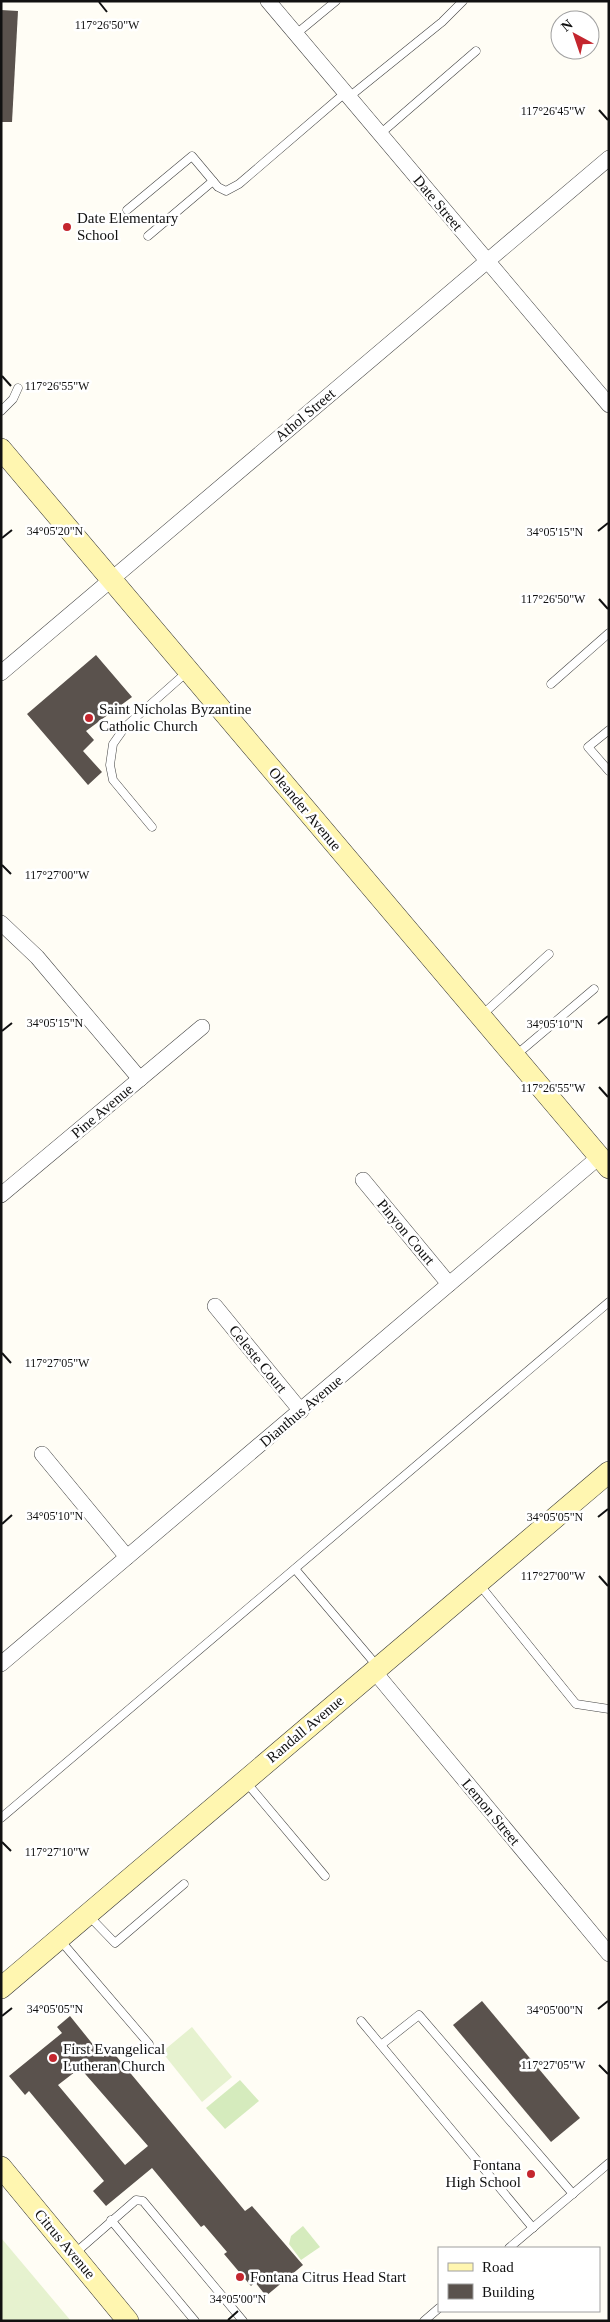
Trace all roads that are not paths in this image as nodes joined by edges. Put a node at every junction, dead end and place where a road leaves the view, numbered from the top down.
1 (268, 1) edge
2 (336, 1) edge
3 (463, 1) edge
4 (296, 34) junction
5 (476, 51) dead end
6 (347, 95) junction
7 (380, 134) junction
8 (609, 158) edge
9 (213, 181) junction
10 (127, 210) dead end
11 (148, 236) dead end
12 (487, 261) junction
13 (18, 388) dead end
14 (606, 397) edge
15 (1, 411) edge
16 (1, 449) edge
17 (112, 579) junction
18 (609, 633) edge
19 (189, 671) junction
20 (1, 673) edge
21 (551, 684) dead end
22 (609, 730) edge
23 (609, 771) edge
24 (152, 827) dead end
25 (1, 923) edge
26 (549, 954) dead end
27 (594, 989) dead end
28 (480, 1016) junction
29 (202, 1027) dead end
30 (514, 1056) junction
31 (140, 1079) junction
32 (604, 1162) edge
33 (363, 1180) dead end
34 (1, 1195) edge
35 (449, 1284) junction
36 (609, 1302) edge
37 (215, 1306) dead end
38 (301, 1411) junction
39 (42, 1454) dead end
40 (609, 1472) edge
41 (127, 1557) junction
42 (295, 1569) junction
43 (477, 1583) junction
44 (1, 1664) edge
45 (376, 1669) junction
46 (609, 1709) edge
47 (244, 1780) junction
48 (1, 1818) edge
49 (325, 1876) dead end
50 (184, 1884) dead end
51 (88, 1914) junction
52 (58, 1939) junction
53 (609, 1954) edge
54 (1, 1988) edge
55 (361, 2021) dead end
56 (149, 2044) dead end
57 (381, 2045) junction
58 (609, 2163) edge
59 (1, 2167) edge
60 (573, 2194) junction
61 (111, 2220) junction
62 (532, 2228) junction
63 (510, 2247) edge
64 (74, 2254) junction
65 (438, 2309) edge
66 (128, 2321) edge
67 (194, 2321) edge
68 (243, 2321) edge
69 (424, 2321) edge

1 - 4 street, Date Street
2 - 4 lane
3 - 6 lane
4 - 6 street, Date Street
5 - 7 lane
6 - 7 street, Date Street
6 - 9 lane
7 - 12 street, Date Street
8 - 12 street, Athol Street
9 - 10 lane
9 - 11 lane
12 - 14 street, Date Street
12 - 17 street, Athol Street
13 - 15 lane
16 - 17 street, Oleander Avenue
17 - 19 street, Oleander Avenue
17 - 20 street, Athol Street
18 - 21 lane
19 - 24 lane
19 - 28 street, Oleander Avenue
22 - 23 lane
25 - 31 street
26 - 28 lane
27 - 30 lane
28 - 30 street, Oleander Avenue
29 - 31 street, Pine Avenue
30 - 32 street, Oleander Avenue
31 - 34 street, Pine Avenue
32 - 35 street, Dianthus Avenue
33 - 35 street, Pinyon Court
35 - 38 street, Dianthus Avenue
36 - 42 lane
37 - 38 street, Celeste Court
38 - 41 street, Dianthus Avenue
39 - 41 street
40 - 43 street, Randall Avenue
41 - 44 street, Dianthus Avenue
42 - 45 lane
42 - 48 lane
43 - 45 street, Randall Avenue
43 - 46 lane
45 - 47 street, Randall Avenue
45 - 53 street, Lemon Street
47 - 49 lane
47 - 51 street, Randall Avenue
50 - 51 lane
51 - 52 street, Randall Avenue
52 - 54 street, Randall Avenue
52 - 56 lane
55 - 57 lane
57 - 60 lane
57 - 62 lane
58 - 60 lane
59 - 64 street, Citrus Avenue
60 - 62 lane
61 - 64 lane
61 - 67 lane
61 - 68 lane
62 - 63 lane
64 - 66 street, Citrus Avenue
65 - 69 lane

